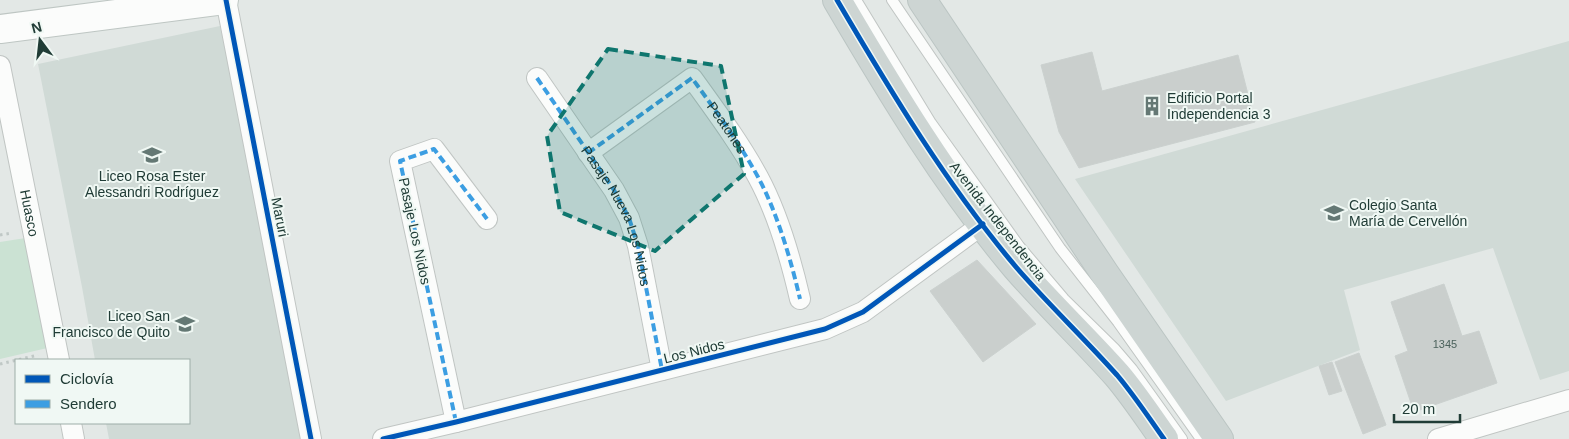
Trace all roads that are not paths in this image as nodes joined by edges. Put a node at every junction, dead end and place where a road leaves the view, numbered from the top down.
1 (225, 0) edge
2 (837, 0) edge
3 (856, 0) edge
4 (892, 0) edge
5 (922, 0) edge
6 (0, 29) edge
7 (0, 66) edge
8 (537, 78) dead end
9 (588, 153) junction
10 (1046, 186) junction
11 (487, 219) dead end
12 (983, 224) junction
13 (800, 299) dead end
14 (1118, 322) junction
15 (58, 355) edge
16 (662, 370) junction
17 (1569, 400) edge
18 (456, 422) junction
19 (71, 424) edge
20 (74, 439) edge
21 (311, 439) edge
22 (383, 439) edge
23 (1164, 439) edge
24 (1182, 439) edge
25 (1201, 439) edge
26 (1219, 439) edge
27 (1438, 439) edge

1 - 6 street
1 - 21 street, Maruri
2 - 12 main road, Avenida Independencia
3 - 24 lane
4 - 14 lane
5 - 10 main road
7 - 15 street, Huasco
8 - 9 street, Pasaje Nueva Los Nidos
9 - 13 street, Peatones
9 - 16 street, Pasaje Nueva Los Nidos
10 - 14 lane
10 - 26 main road
11 - 18 street, Pasaje Los Nidos
12 - 16 street, Los Nidos
12 - 23 main road, Avenida Independencia
14 - 25 lane
16 - 18 street, Los Nidos
17 - 27 street
18 - 22 street, Los Nidos
19 - 20 street

